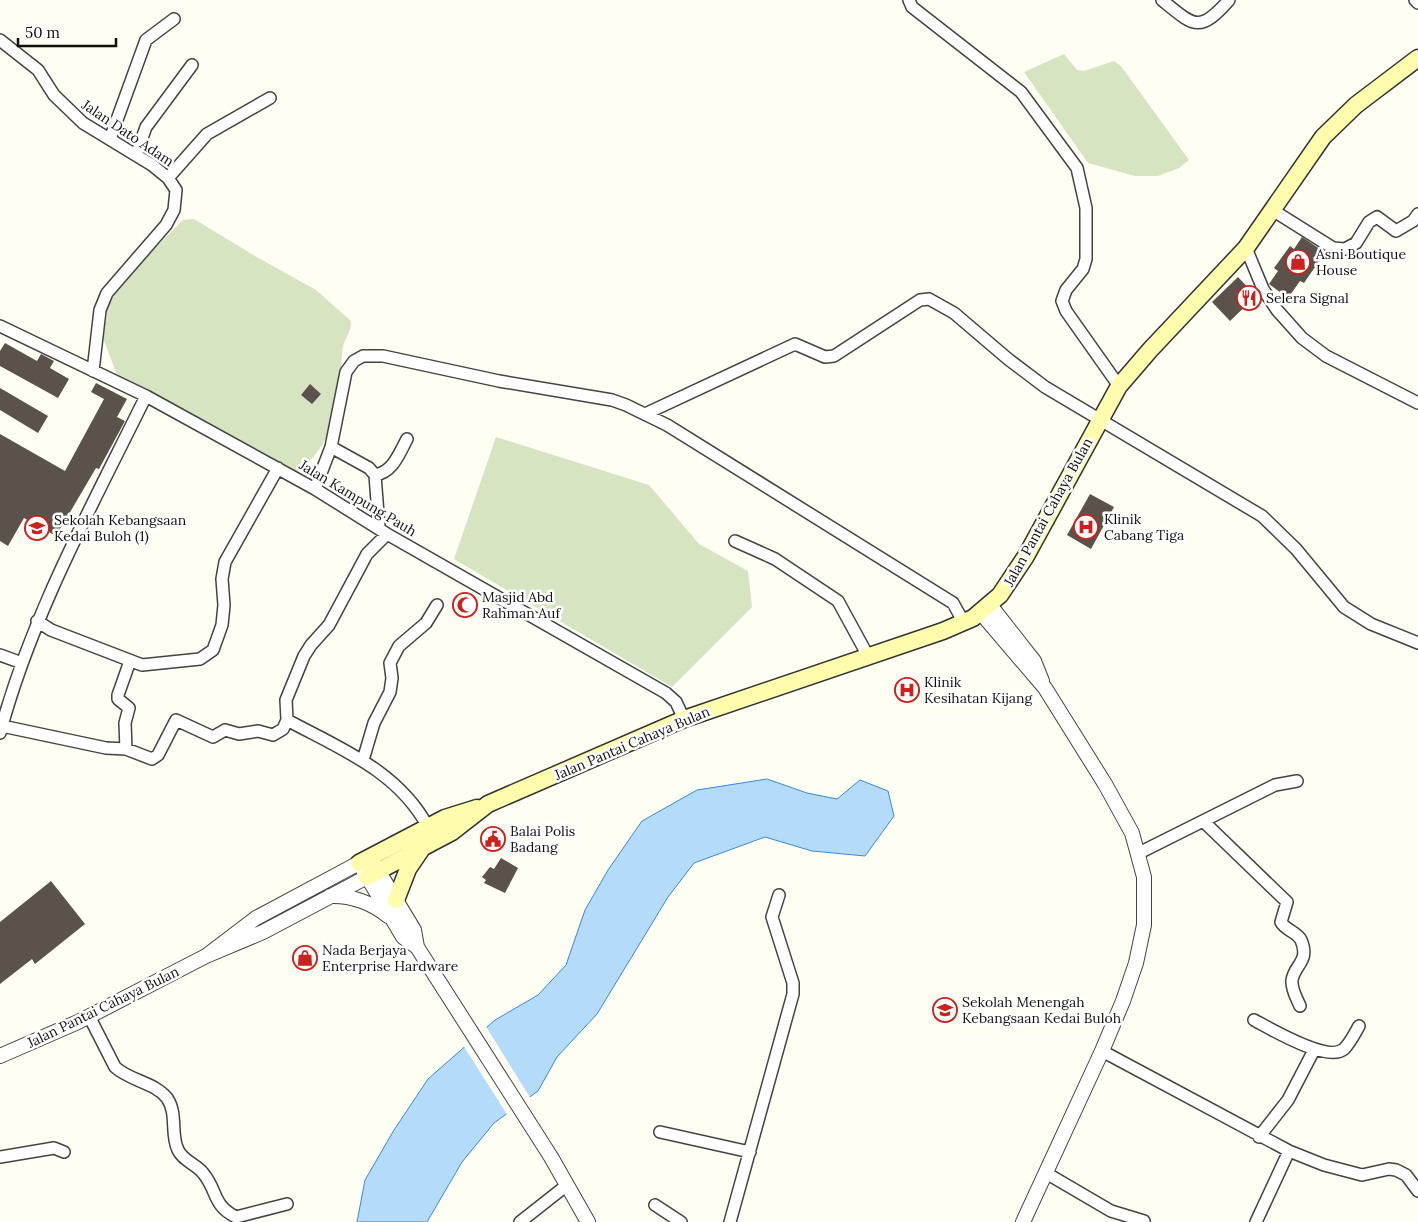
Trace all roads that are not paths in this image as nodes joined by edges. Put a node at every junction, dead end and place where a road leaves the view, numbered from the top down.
1 (909, 0) edge
2 (1162, 0) edge
3 (1229, 0) edge
4 (1415, 0) edge
5 (1418, 3) edge
6 (174, 19) dead end
7 (0, 40) edge
8 (1418, 58) edge
9 (192, 65) dead end
10 (270, 98) dead end
11 (110, 140) junction
12 (136, 154) junction
13 (168, 178) junction
14 (1274, 211) junction
15 (1418, 214) edge
16 (1246, 248) junction
17 (0, 326) edge
18 (92, 371) junction
19 (1119, 386) junction
20 (146, 396) junction
21 (1418, 403) edge
22 (645, 414) junction
23 (1099, 421) junction
24 (407, 439) dead end
25 (331, 447) junction
26 (278, 468) junction
27 (374, 475) junction
28 (315, 489) junction
29 (383, 531) junction
30 (735, 541) dead end
31 (437, 606) dead end
32 (985, 609) junction
33 (37, 621) junction
34 (964, 623) junction
35 (1418, 643) edge
36 (0, 655) edge
37 (868, 656) junction
38 (130, 661) junction
39 (22, 663) junction
40 (684, 719) junction
41 (287, 720) junction
42 (1, 730) edge
43 (126, 749) junction
44 (363, 760) junction
45 (1297, 781) dead end
46 (483, 808) junction
47 (1203, 821) junction
48 (428, 827) junction
49 (429, 844) junction
50 (1139, 853) junction
51 (368, 867) junction
52 (779, 895) dead end
53 (330, 896) junction
54 (396, 900) junction
55 (393, 920) junction
56 (417, 947) junction
57 (206, 956) junction
58 (1300, 1006) dead end
59 (90, 1016) junction
60 (1254, 1020) dead end
61 (1359, 1026) dead end
62 (1314, 1050) junction
63 (1102, 1051) junction
64 (0, 1056) edge
65 (660, 1132) dead end
66 (1259, 1136) junction
67 (1289, 1151) junction
68 (64, 1152) dead end
69 (750, 1152) junction
70 (0, 1157) edge
71 (1046, 1173) junction
72 (567, 1185) junction
73 (1418, 1192) edge
74 (287, 1204) dead end
75 (655, 1205) dead end
76 (1144, 1221) edge
77 (520, 1222) edge
78 (588, 1222) edge
79 (681, 1222) edge
80 (730, 1222) edge
81 (1023, 1222) edge
82 (1256, 1222) edge

1 - 19 street
2 - 3 street
4 - 5 street
6 - 11 street
7 - 11 street, Jalan Dato Adam
8 - 14 main road, Jalan Pantai Cahaya Bulan
9 - 12 street
10 - 13 street
11 - 12 street, Jalan Dato Adam
12 - 13 street, Jalan Dato Adam
13 - 18 street, Jalan Dato Adam
14 - 15 street
14 - 16 main road, Jalan Pantai Cahaya Bulan
16 - 19 main road, Jalan Pantai Cahaya Bulan
16 - 21 street
17 - 18 street, Jalan Kampung Pauh
18 - 20 street, Jalan Kampung Pauh
19 - 23 main road, Jalan Pantai Cahaya Bulan
20 - 26 street, Jalan Kampung Pauh
20 - 33 street
22 - 23 street
22 - 25 street
22 - 34 street
23 - 32 main road, Jalan Pantai Cahaya Bulan
23 - 35 street
24 - 27 street
25 - 27 street
25 - 28 street
26 - 28 street, Jalan Kampung Pauh
26 - 38 street
27 - 29 street
28 - 29 street, Jalan Kampung Pauh
29 - 40 street, Jalan Kampung Pauh
29 - 41 street
30 - 37 street
31 - 44 street
32 - 34 main road, Jalan Pantai Cahaya Bulan
32 - 50 street
33 - 38 street
33 - 39 street
34 - 37 main road, Jalan Pantai Cahaya Bulan
36 - 39 street
37 - 40 main road, Jalan Pantai Cahaya Bulan
38 - 43 street
39 - 42 street
40 - 46 main road, Jalan Pantai Cahaya Bulan
41 - 43 street
41 - 44 street
42 - 43 street
44 - 48 street
45 - 47 street
46 - 48 main road, Jalan Pantai Cahaya Bulan
46 - 49 main road, Jalan Pantai Cahaya Bulan
47 - 50 street
47 - 58 street
48 - 51 main road, Jalan Pantai Cahaya Bulan
49 - 51 main road, Jalan Pantai Cahaya Bulan
49 - 54 main road
50 - 63 street
51 - 53 street, Jalan Pantai Cahaya Bulan
51 - 54 street
51 - 55 street
51 - 57 street, Jalan Pantai Cahaya Bulan
52 - 69 street
53 - 55 street
53 - 57 street, Jalan Pantai Cahaya Bulan
54 - 56 street
55 - 56 street
56 - 72 street
57 - 59 street, Jalan Pantai Cahaya Bulan
59 - 64 street, Jalan Pantai Cahaya Bulan
59 - 74 street
60 - 62 street
61 - 62 street
62 - 66 street
63 - 66 street
63 - 71 street
65 - 69 street
66 - 67 street
67 - 73 street
67 - 82 street
68 - 70 street
69 - 80 street
71 - 76 street
71 - 81 street
72 - 77 street
72 - 78 street
75 - 79 street

